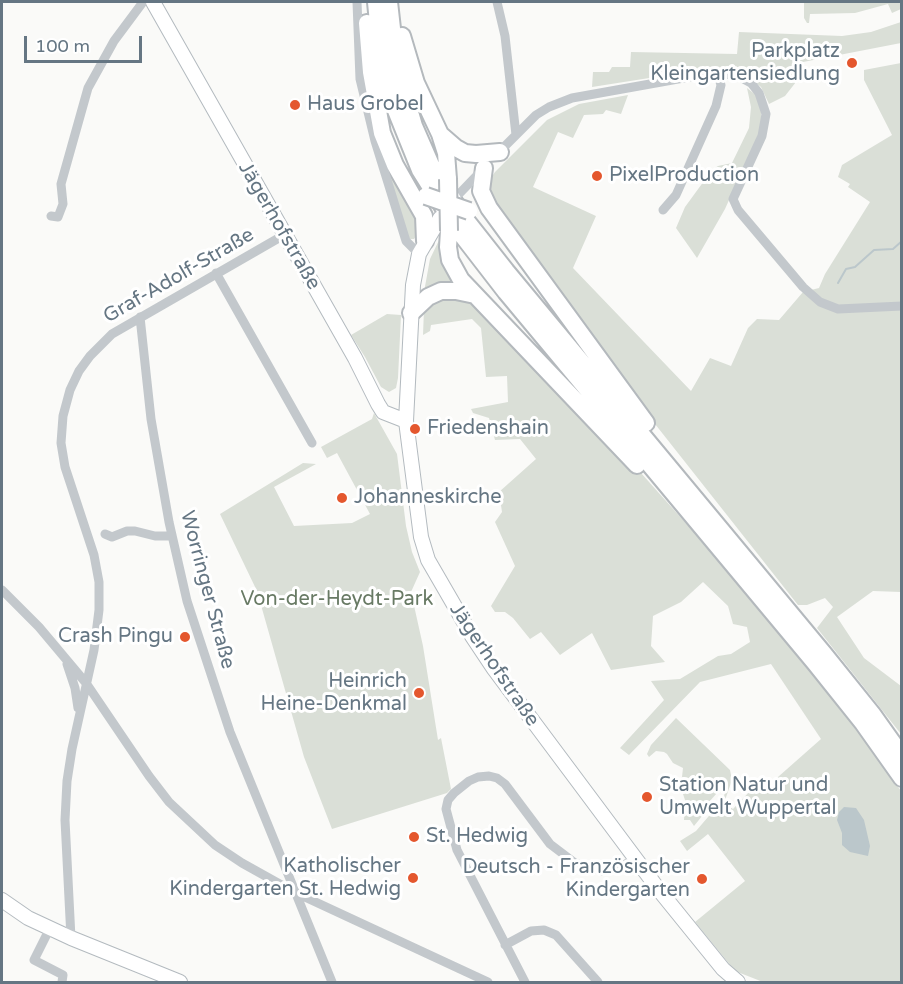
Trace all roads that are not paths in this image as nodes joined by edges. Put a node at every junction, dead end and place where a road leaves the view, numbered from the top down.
1 (143, 2) edge
2 (153, 2) edge
3 (357, 2) edge
4 (367, 2) edge
5 (376, 2) edge
6 (389, 2) edge
7 (497, 2) edge
8 (717, 72) junction
9 (440, 134) junction
10 (516, 135) junction
11 (500, 152) junction
12 (484, 168) junction
13 (408, 188) junction
14 (663, 210) dead end
15 (449, 212) junction
16 (51, 216) dead end
17 (500, 222) junction
18 (284, 235) junction
19 (422, 248) junction
20 (216, 273) junction
21 (474, 295) junction
22 (902, 306) edge
23 (411, 313) junction
24 (140, 317) junction
25 (406, 421) junction
26 (312, 443) dead end
27 (684, 496) junction
28 (105, 534) dead end
29 (172, 536) junction
30 (2, 590) edge
31 (64, 656) junction
32 (92, 660) junction
33 (73, 667) junction
34 (86, 684) junction
35 (101, 706) junction
36 (79, 717) junction
37 (902, 756) edge
38 (902, 778) edge
39 (635, 859) junction
40 (283, 862) junction
41 (269, 877) junction
42 (294, 892) junction
43 (2, 900) edge
44 (50, 928) junction
45 (71, 938) junction
46 (506, 945) junction
47 (730, 980) edge
48 (62, 982) edge
49 (180, 982) edge
50 (332, 982) edge
51 (488, 982) edge
52 (525, 982) edge
53 (598, 982) edge

1 - 16 street
2 - 18 main road, Jägerhofstraße
3 - 19 street
4 - 13 highway
5 - 27 highway
6 - 9 highway
6 - 27 highway
7 - 10 street
8 - 10 street
8 - 14 street
8 - 22 street
9 - 11 highway
9 - 15 highway, bridge
10 - 11 street
11 - 12 street
12 - 15 street
12 - 17 highway
13 - 15 highway, bridge
13 - 19 highway
15 - 17 highway, bridge
15 - 19 main road
15 - 21 highway
17 - 27 highway
18 - 20 street, Graf-Adolf-Straße
18 - 25 main road, Jägerhofstraße
19 - 23 main road
20 - 24 street, Graf-Adolf-Straße
20 - 26 street
21 - 23 highway
21 - 27 highway
23 - 25 main road
24 - 29 street, Worringer Straße
24 - 32 street, Graf-Adolf-Straße
25 - 39 main road, Jägerhofstraße
27 - 37 highway
27 - 38 highway
28 - 29 street
29 - 40 street, Worringer Straße
30 - 31 street
31 - 33 street
31 - 36 street
32 - 33 street
32 - 34 street, Graf-Adolf-Straße
33 - 34 street
34 - 35 street
34 - 36 street, Graf-Adolf-Straße
35 - 36 street
35 - 41 street
36 - 45 street, Graf-Adolf-Straße
39 - 46 street
39 - 47 main road, Jägerhofstraße
40 - 41 street
40 - 42 street, Worringer Straße
41 - 42 street
42 - 50 street, Worringer Straße
42 - 51 street
43 - 44 main road
44 - 45 main road
44 - 48 street
45 - 49 main road
46 - 52 street
46 - 53 street

